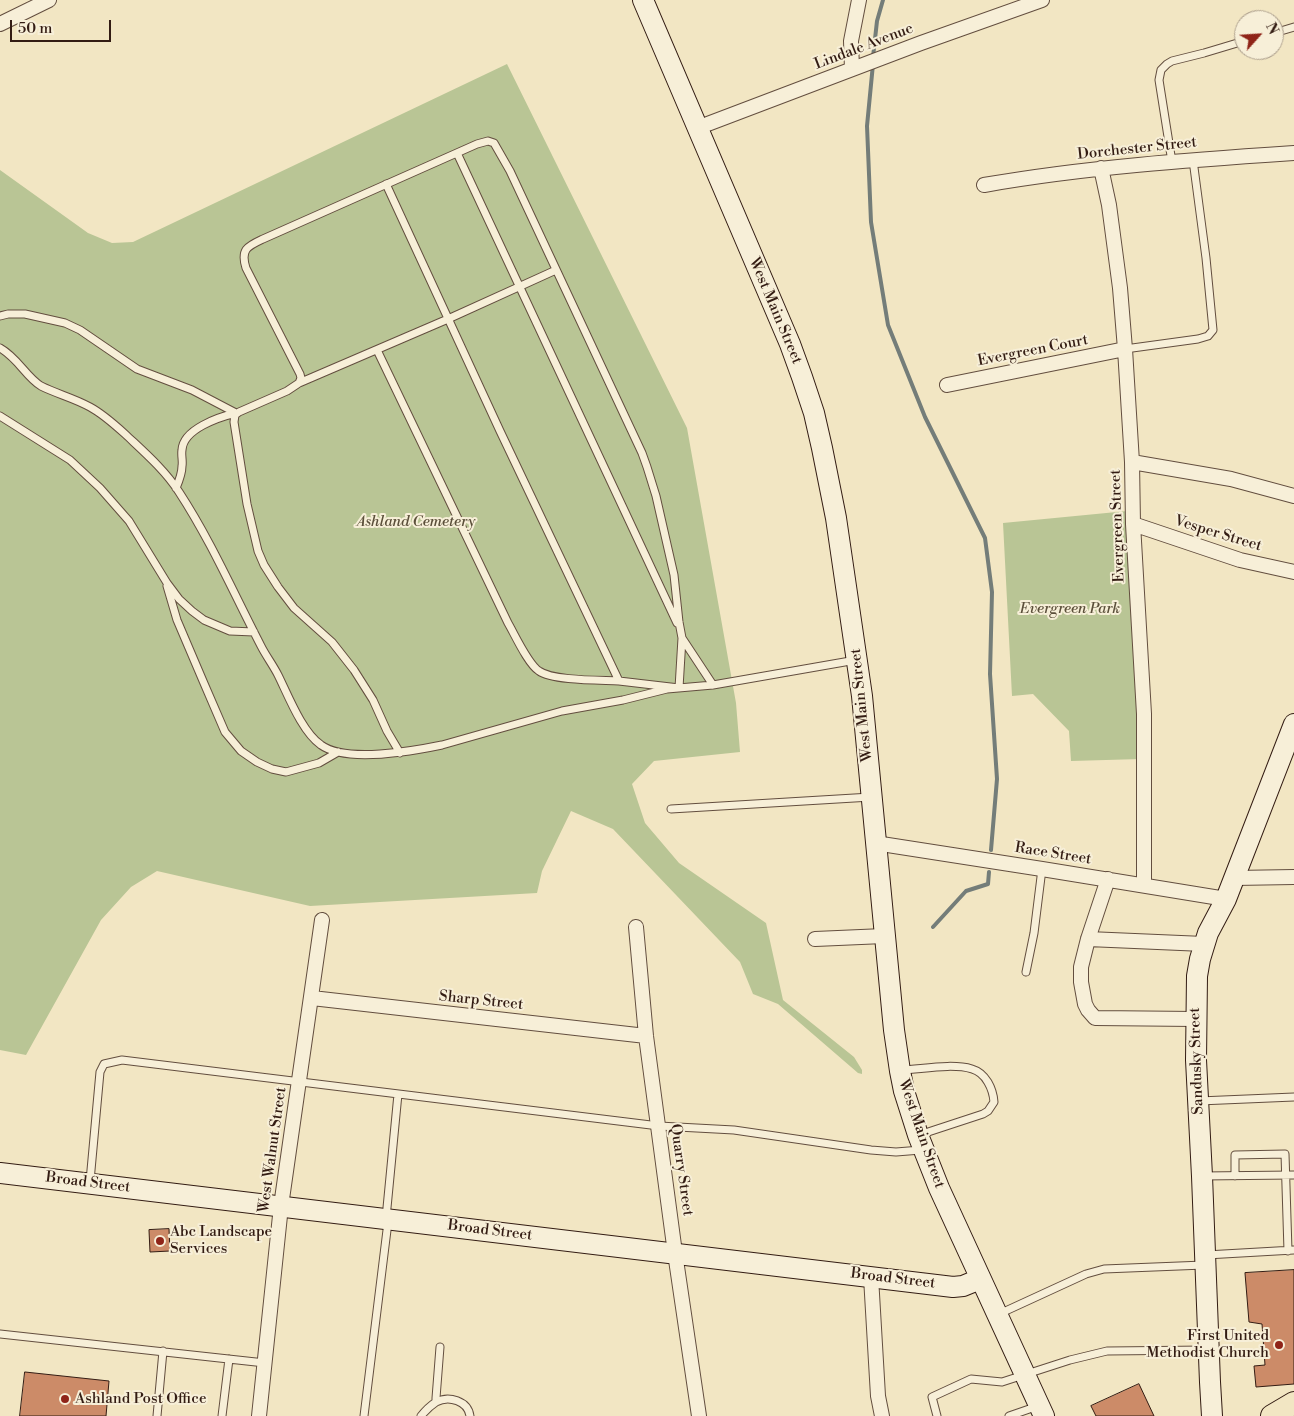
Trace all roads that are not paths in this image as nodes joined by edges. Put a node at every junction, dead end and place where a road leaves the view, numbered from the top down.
1 (49, 0) edge
2 (642, 0) edge
3 (859, 0) edge
4 (1042, 0) edge
5 (0, 24) edge
6 (1234, 44) edge
7 (855, 68) junction
8 (698, 128) junction
9 (457, 153) junction
10 (1294, 153) edge
11 (1193, 160) junction
12 (1172, 162) junction
13 (1101, 168) junction
14 (386, 184) junction
15 (984, 184) dead end
16 (556, 270) junction
17 (519, 287) junction
18 (0, 316) edge
19 (448, 319) junction
20 (0, 348) edge
21 (1125, 349) junction
22 (377, 350) junction
23 (299, 383) junction
24 (947, 385) dead end
25 (236, 413) junction
26 (0, 416) edge
27 (1132, 462) junction
28 (176, 488) junction
29 (1294, 496) edge
30 (1133, 524) junction
31 (1294, 572) edge
32 (167, 583) junction
33 (680, 630) junction
34 (254, 632) junction
35 (682, 638) junction
36 (858, 660) junction
37 (619, 681) junction
38 (713, 685) junction
39 (679, 688) junction
40 (1294, 724) edge
41 (338, 752) junction
42 (400, 753) junction
43 (872, 797) junction
44 (671, 809) dead end
45 (875, 844) junction
46 (1042, 868) junction
47 (1294, 877) edge
48 (1234, 878) junction
49 (1108, 879) junction
50 (1144, 885) junction
51 (1226, 899) junction
52 (322, 920) dead end
53 (636, 927) dead end
54 (884, 936) junction
55 (1088, 939) junction
56 (815, 940) dead end
57 (1204, 944) junction
58 (1026, 972) dead end
59 (312, 998) junction
60 (1195, 1019) junction
61 (646, 1036) junction
62 (900, 1071) junction
63 (299, 1082) junction
64 (398, 1094) junction
65 (1294, 1097) edge
66 (1198, 1102) junction
67 (659, 1126) junction
68 (921, 1142) junction
69 (0, 1172) edge
70 (1285, 1175) junction
71 (1294, 1175) edge
72 (1202, 1176) junction
73 (1235, 1176) junction
74 (89, 1183) junction
75 (281, 1206) junction
76 (387, 1219) junction
77 (1291, 1251) edge
78 (676, 1253) junction
79 (1206, 1260) junction
80 (871, 1277) junction
81 (980, 1280) junction
82 (997, 1316) junction
83 (0, 1334) edge
84 (440, 1347) dead end
85 (1209, 1350) junction
86 (164, 1351) junction
87 (229, 1359) junction
88 (265, 1363) junction
89 (1024, 1375) junction
90 (436, 1402) junction
91 (1294, 1403) edge
92 (1041, 1411) edge
93 (157, 1416) edge
94 (222, 1416) edge
95 (259, 1416) edge
96 (364, 1416) edge
97 (422, 1416) edge
98 (470, 1416) edge
99 (699, 1416) edge
100 (882, 1416) edge
101 (937, 1416) edge
102 (1009, 1416) edge
103 (1212, 1416) edge
104 (1272, 1416) edge

1 - 5 street
2 - 8 street, West Main Street
3 - 7 street
4 - 7 street, Lindale Avenue
6 - 12 lane
7 - 8 street, Lindale Avenue
8 - 36 street, West Main Street
9 - 14 lane
9 - 16 lane
9 - 17 lane
10 - 11 street, Dorchester Street
11 - 12 street, Dorchester Street
11 - 21 lane
12 - 13 street, Dorchester Street
13 - 15 street, Dorchester Street
13 - 21 street, Evergreen Street
14 - 19 lane
14 - 23 lane
16 - 17 lane
16 - 33 lane
17 - 19 lane
17 - 33 lane
18 - 25 lane
19 - 22 lane
19 - 37 lane
20 - 28 lane
21 - 24 street, Evergreen Court
21 - 27 street, Evergreen Street
22 - 23 lane
22 - 37 lane
23 - 25 lane
25 - 28 lane
25 - 42 lane
26 - 32 lane
27 - 29 street
27 - 30 street, Evergreen Street
28 - 34 lane
30 - 31 street, Vesper Street
30 - 50 street, Evergreen Street
32 - 34 lane
32 - 41 lane
33 - 35 lane
34 - 41 lane
35 - 38 lane
35 - 39 lane
36 - 38 lane
36 - 43 street, West Main Street
37 - 39 lane
38 - 39 lane
39 - 42 lane
40 - 48 street, Sandusky Street
41 - 42 lane
43 - 44 lane
43 - 45 street, West Main Street
45 - 46 street, Race Street
45 - 54 street, West Main Street
46 - 49 street, Race Street
46 - 58 lane
47 - 48 street
48 - 51 street, Sandusky Street
49 - 50 street, Race Street
49 - 55 street
50 - 51 street, Race Street
51 - 57 street, Sandusky Street
52 - 59 street, West Walnut Street
53 - 61 street, Quarry Street
54 - 56 street
54 - 62 street, West Main Street
55 - 57 street
55 - 60 street
57 - 60 street, Sandusky Street
59 - 61 street, Sharp Street
59 - 63 street, West Walnut Street
60 - 66 street, Sandusky Street
61 - 67 street, Quarry Street
62 - 68 street, West Main Street
62 - 68 lane
63 - 64 lane
63 - 74 lane
63 - 75 street, West Walnut Street
64 - 67 lane
64 - 76 lane
65 - 66 lane
66 - 72 street, Sandusky Street
67 - 68 lane
67 - 78 street, Quarry Street
68 - 81 street, West Main Street
69 - 74 street, Broad Street
70 - 71 lane
70 - 73 lane
70 - 73 lane
70 - 77 lane
72 - 73 lane
72 - 79 street, Sandusky Street
74 - 75 street, Broad Street
75 - 76 street, Broad Street
75 - 88 street, West Walnut Street
76 - 78 street, Broad Street
76 - 96 lane
77 - 79 lane
78 - 80 street, Broad Street
78 - 99 street, Quarry Street
79 - 82 lane
79 - 85 street, Sandusky Street
80 - 81 street, Broad Street
80 - 100 street
81 - 82 street, West Main Street
82 - 89 street, West Main Street
83 - 86 lane
84 - 90 lane
85 - 89 lane
85 - 103 street, Sandusky Street
86 - 87 lane
86 - 93 lane
87 - 88 lane
87 - 94 lane
88 - 95 street, West Walnut Street
89 - 92 street, West Main Street
89 - 101 lane
90 - 97 lane
90 - 98 lane
91 - 104 main road
92 - 102 lane

